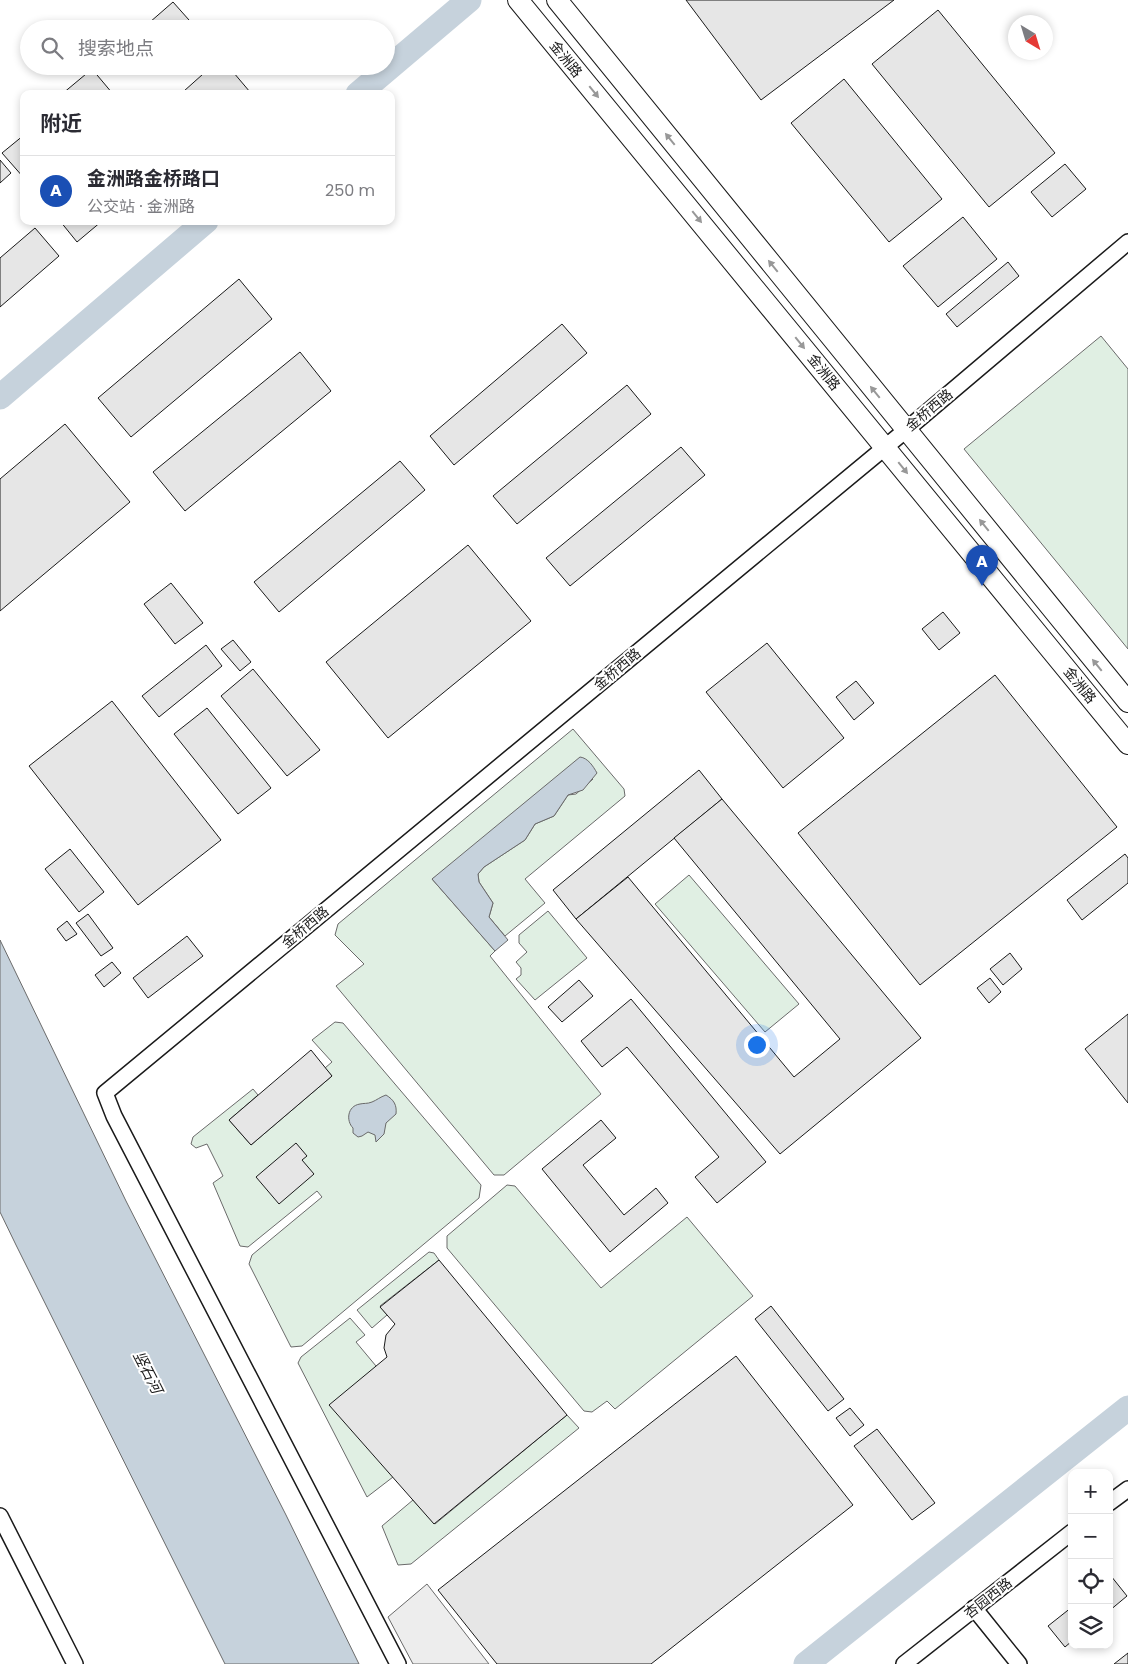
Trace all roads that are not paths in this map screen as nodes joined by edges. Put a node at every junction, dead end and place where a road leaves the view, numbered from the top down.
1 (518, 0) edge
2 (557, 0) edge
3 (1128, 242) edge
4 (906, 430) junction
5 (886, 446) junction
6 (1128, 702) edge
7 (1128, 744) edge
8 (1128, 1489) edge
9 (1113, 1500) edge
10 (0, 1516) edge
11 (1068, 1535) edge
12 (974, 1608) junction
13 (74, 1664) edge
14 (398, 1664) edge
15 (904, 1664) edge
16 (1019, 1664) edge

1 -> 5 main road, 金洲路
4 -> 2 main road, 金洲路
3 - 4 street, 金桥西路
4 - 5 street, 金桥西路
6 -> 4 main road, 金洲路
5 -> 7 main road, 金洲路
5 - 14 street, 金桥西路
8 - 9 street
10 - 13 street
11 - 12 street, 杏园西路
12 - 15 street, 杏园西路
12 - 16 street

